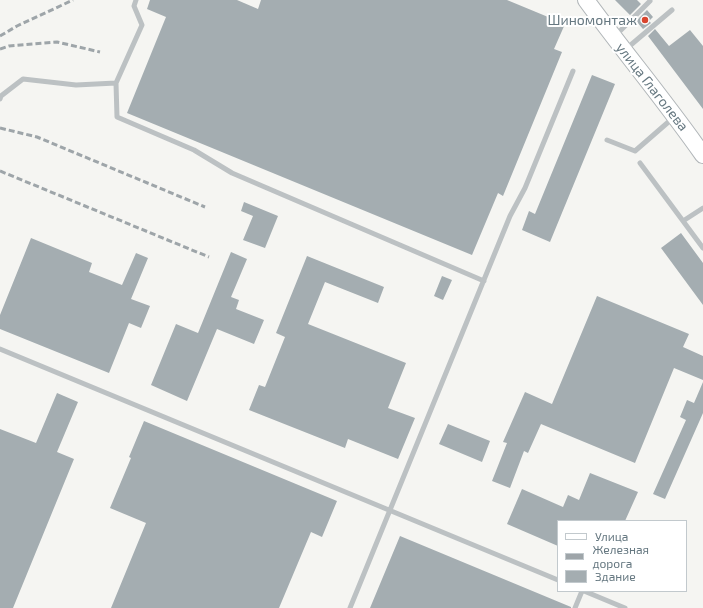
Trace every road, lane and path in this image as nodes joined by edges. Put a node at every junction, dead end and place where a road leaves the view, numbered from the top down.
1 (136, 0) edge
2 (586, 0) edge
3 (650, 1) dead end
4 (672, 10) dead end
5 (613, 38) junction
6 (624, 51) junction
7 (573, 71) dead end
8 (116, 83) junction
9 (0, 99) edge
10 (675, 116) junction
11 (607, 140) dead end
12 (703, 155) edge
13 (640, 163) dead end
14 (703, 208) edge
15 (683, 221) junction
16 (703, 248) edge
17 (484, 281) junction
18 (0, 349) edge
19 (389, 509) junction
20 (557, 580) edge
21 (583, 592) edge
22 (585, 592) edge
23 (350, 608) edge
24 (575, 608) edge
25 (625, 608) edge

1 - 8 lane
2 - 5 main road, улица Глаголева
3 - 5 lane
4 - 6 lane
5 - 6 main road, улица Глаголева
6 - 10 main road, улица Глаголева
7 - 17 lane
8 - 9 lane
8 - 17 lane
10 - 11 lane
10 - 12 main road, улица Глаголева
13 - 15 lane
14 - 15 lane
15 - 16 lane
17 - 19 lane
18 - 19 lane
19 - 20 lane
19 - 23 lane
21 - 24 lane
22 - 25 lane

